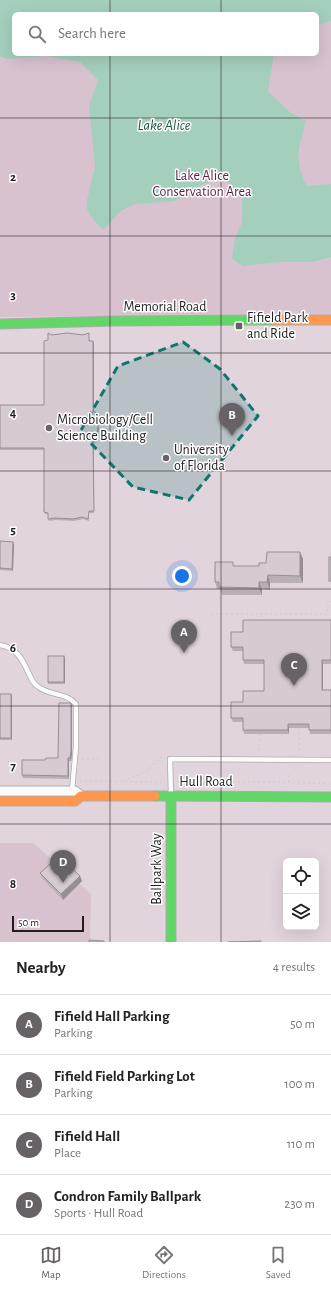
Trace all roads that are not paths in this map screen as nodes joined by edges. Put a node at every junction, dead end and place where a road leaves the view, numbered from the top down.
1 (331, 320) edge
2 (0, 324) edge
3 (0, 645) edge
4 (331, 760) edge
5 (74, 786) junction
6 (0, 791) edge
7 (81, 796) junction
8 (171, 796) junction
9 (331, 797) edge
10 (0, 801) edge
11 (171, 942) edge

1 - 2 street, Memorial Road
3 - 5 lane
4 - 8 lane
5 - 6 street
5 - 7 street
7 - 8 street, Hull Road
7 - 10 street, Hull Road
8 - 9 street, Hull Road
8 - 11 street, Ballpark Way

